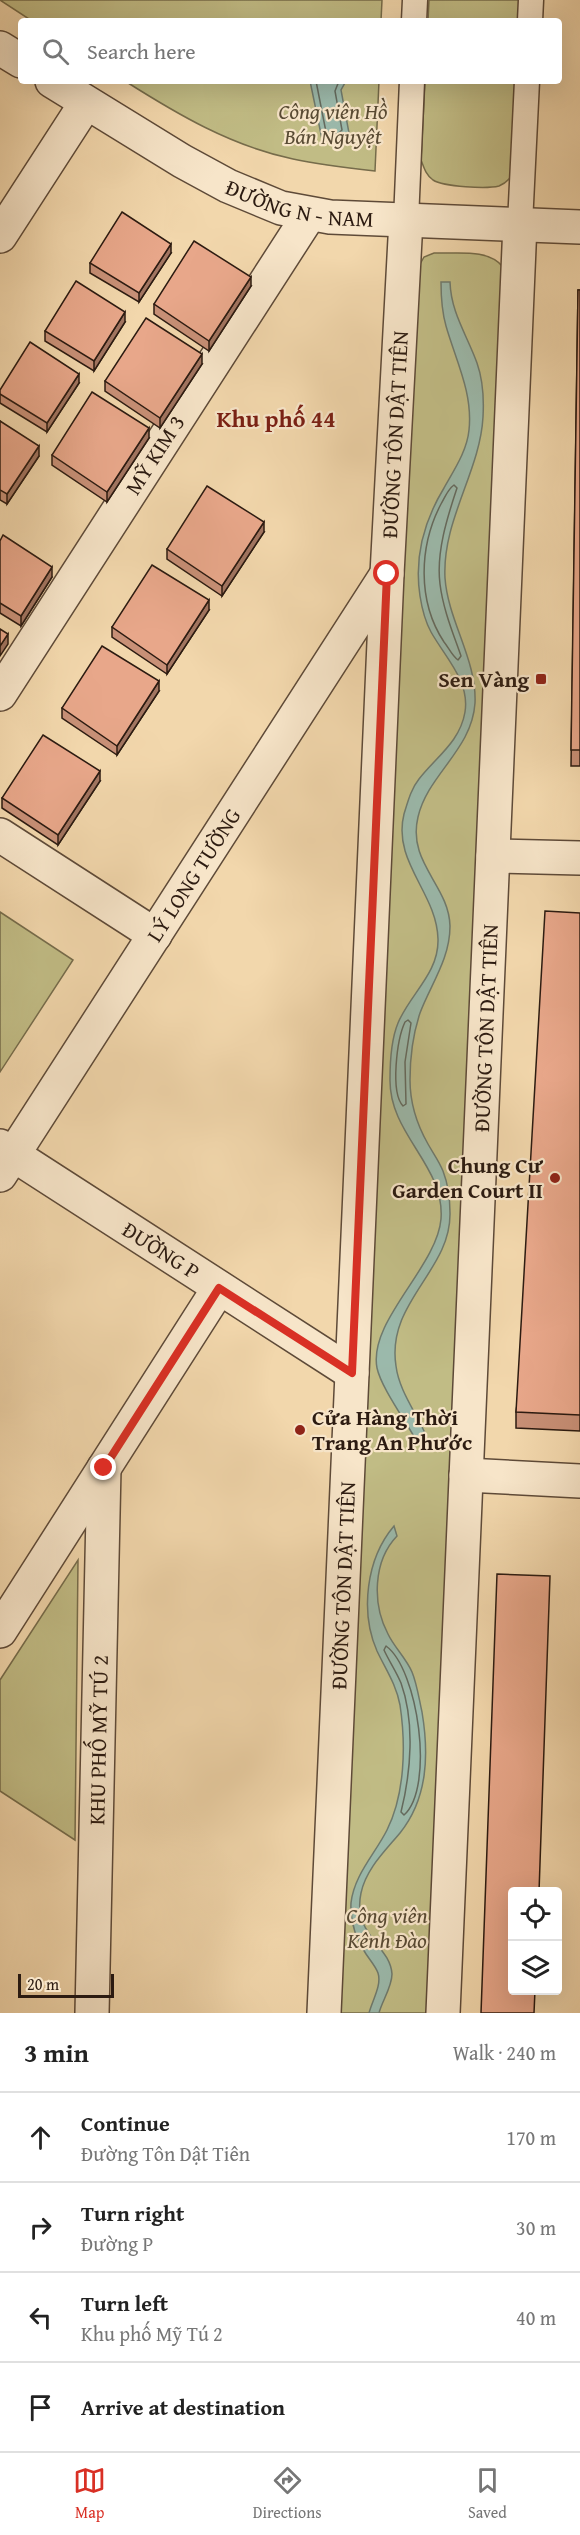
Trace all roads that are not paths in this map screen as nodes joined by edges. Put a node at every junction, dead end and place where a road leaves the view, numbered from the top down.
1 (415, 0) edge
2 (531, 0) edge
3 (414, 18) edge
4 (530, 18) edge
5 (0, 48) edge
6 (18, 59) edge
7 (57, 84) edge
8 (412, 84) edge
9 (527, 84) edge
10 (86, 103) junction
11 (309, 215) junction
12 (406, 220) junction
13 (520, 224) junction
14 (580, 226) edge
15 (0, 236) edge
16 (387, 574) junction
17 (0, 694) edge
18 (0, 835) edge
19 (493, 856) junction
20 (580, 858) edge
21 (155, 934) junction
22 (4, 1159) edge
23 (219, 1288) junction
24 (352, 1373) junction
25 (104, 1468) junction
26 (466, 1475) junction
27 (580, 1481) edge
28 (0, 1631) edge
29 (92, 2013) edge
30 (324, 2013) edge
31 (443, 2013) edge

1 - 3 street
2 - 4 street
5 - 6 street
7 - 10 street, ĐƯỜNG N - NAM
8 - 12 street, ĐƯỜNG TÔN DẬT TIÊN
9 - 13 street, ĐƯỜNG TÔN DẬT TIÊN
10 - 11 street, ĐƯỜNG N - NAM
10 - 15 street
11 - 12 street, ĐƯỜNG N - NAM
11 - 17 street, MỸ KIM 3
12 - 13 street, ĐƯỜNG N - NAM
12 - 16 street, ĐƯỜNG TÔN DẬT TIÊN
13 - 14 street, ĐƯỜNG N - NAM
13 - 19 street, ĐƯỜNG TÔN DẬT TIÊN
16 - 21 street, LÝ LONG TƯỜNG
16 - 24 street, ĐƯỜNG TÔN DẬT TIÊN
18 - 21 street
19 - 20 street
19 - 26 street, ĐƯỜNG TÔN DẬT TIÊN
21 - 22 street, LÝ LONG TƯỜNG
22 - 23 street, ĐƯỜNG P
23 - 24 street, ĐƯỜNG P
23 - 25 street
24 - 30 street, ĐƯỜNG TÔN DẬT TIÊN
25 - 28 street
25 - 29 street, KHU PHỐ MỸ TÚ 2
26 - 27 street
26 - 31 street, ĐƯỜNG TÔN DẬT TIÊN

